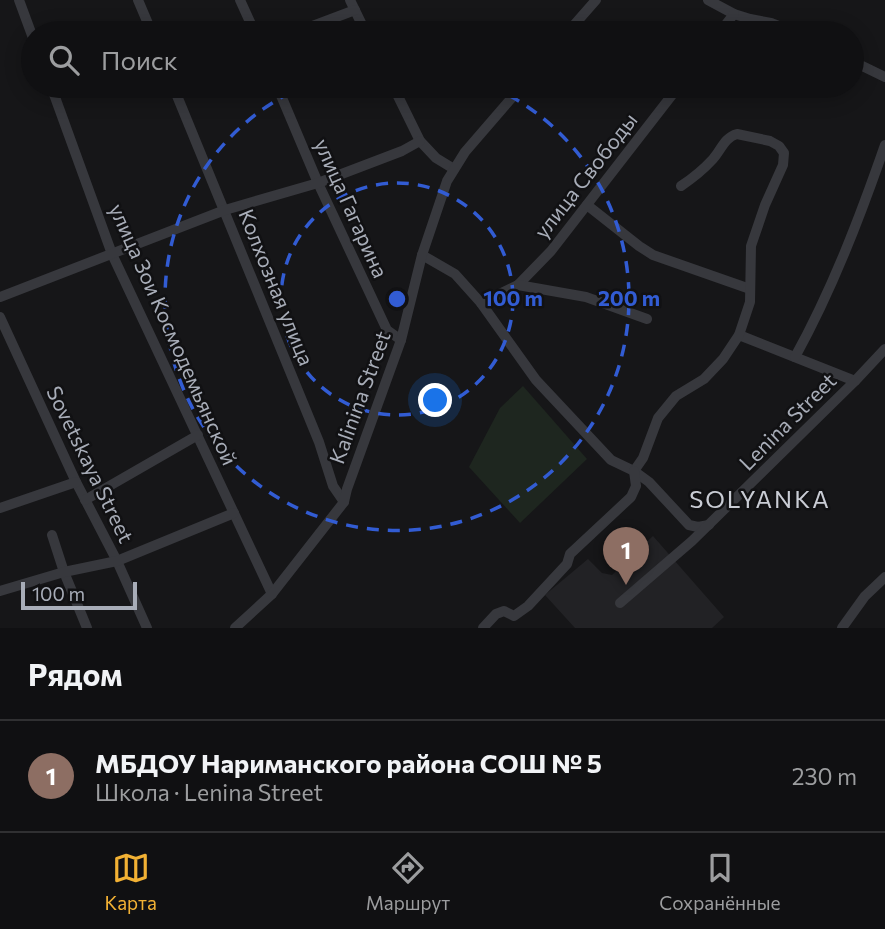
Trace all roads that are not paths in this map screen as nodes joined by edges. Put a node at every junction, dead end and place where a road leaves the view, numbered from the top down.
1 (19, 0) edge
2 (138, 0) edge
3 (240, 0) edge
4 (596, 0) edge
5 (708, 0) edge
6 (352, 5) edge
7 (734, 14) junction
8 (27, 21) edge
9 (147, 21) edge
10 (250, 21) edge
11 (319, 21) edge
12 (360, 21) edge
13 (578, 21) edge
14 (728, 21) edge
15 (760, 21) edge
16 (864, 67) edge
17 (885, 77) edge
18 (55, 98) edge
19 (178, 98) edge
20 (282, 98) edge
21 (399, 98) edge
22 (512, 98) edge
23 (670, 98) edge
24 (420, 142) junction
25 (885, 145) edge
26 (454, 169) junction
27 (318, 183) junction
28 (681, 186) dead end
29 (587, 205) junction
30 (225, 210) junction
31 (112, 254) junction
32 (422, 255) junction
33 (518, 285) junction
34 (750, 289) junction
35 (0, 297) edge
36 (481, 303) junction
37 (0, 317) edge
38 (647, 319) dead end
39 (739, 335) junction
40 (401, 340) junction
41 (885, 349) edge
42 (795, 357) junction
43 (855, 381) junction
44 (198, 435) junction
45 (634, 471) junction
46 (76, 482) junction
47 (85, 500) junction
48 (344, 502) junction
49 (0, 508) edge
50 (234, 513) junction
51 (709, 525) junction
52 (52, 535) dead end
53 (117, 561) junction
54 (64, 572) junction
55 (885, 577) edge
56 (0, 591) edge
57 (272, 594) junction
58 (620, 603) dead end
59 (87, 628) edge
60 (148, 628) edge
61 (235, 628) edge
62 (484, 628) edge
63 (842, 628) edge

1 - 8 street
2 - 9 street
3 - 10 street
4 - 13 street
5 - 7 street
6 - 11 street
6 - 12 street
7 - 14 street
7 - 15 street
16 - 17 street
18 - 31 street, улица Зои Космодемьянской
19 - 30 street, Колхозная улица
20 - 27 street, улица Гагарина
21 - 24 street
22 - 26 street, Kalinina Street
23 - 29 street, улица Свободы
24 - 26 street
24 - 27 street
25 - 42 street
26 - 32 street, Kalinina Street
27 - 30 street
27 - 40 street, улица Гагарина
28 - 34 street
29 - 33 street, улица Свободы
29 - 34 street
30 - 31 street
30 - 48 street, Колхозная улица
31 - 35 street
31 - 44 street, улица Зои Космодемьянской
32 - 36 street
32 - 40 street, Kalinina Street
33 - 36 street, улица Свободы
33 - 38 street
34 - 39 street
36 - 45 street
37 - 46 street, Sovetskaya Street
39 - 42 street
39 - 45 street
40 - 48 street, Kalinina Street
41 - 43 street, Lenina Street
42 - 43 street
43 - 51 street, Lenina Street
44 - 47 street
44 - 50 street, улица Зои Космодемьянской
45 - 51 street
45 - 62 street
46 - 47 street, Sovetskaya Street
46 - 49 street
47 - 53 street, Sovetskaya Street
48 - 57 street, Kalinina Street
50 - 53 street
50 - 57 street, улица Зои Космодемьянской
51 - 58 street, Lenina Street
52 - 54 street
53 - 54 street
53 - 60 street, Sovetskaya Street
54 - 56 street
54 - 59 street
55 - 63 street
57 - 61 street, Kalinina Street

